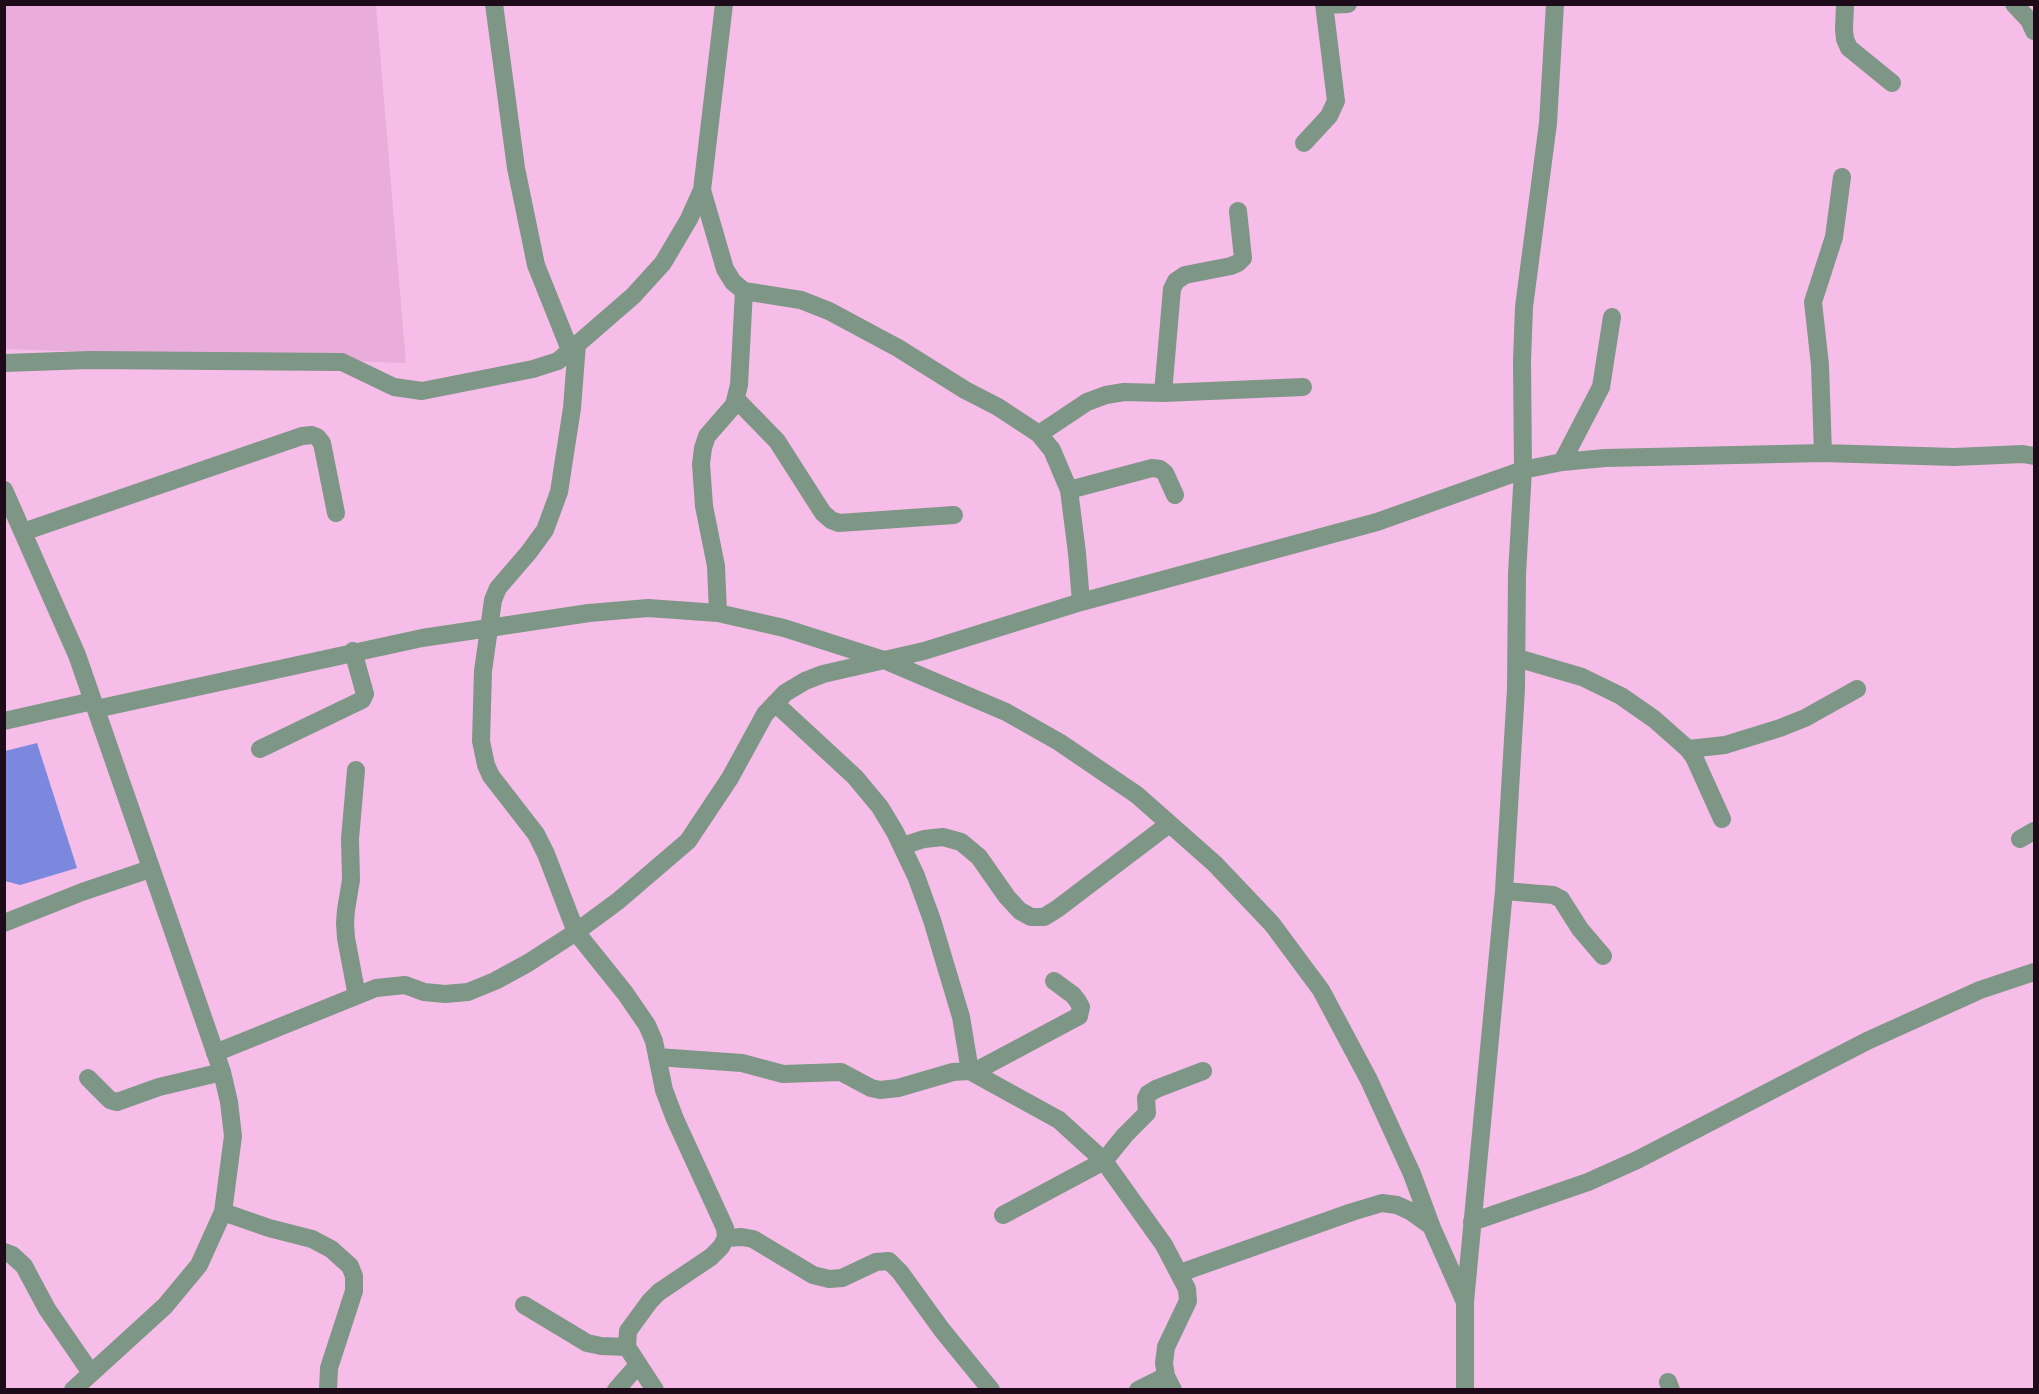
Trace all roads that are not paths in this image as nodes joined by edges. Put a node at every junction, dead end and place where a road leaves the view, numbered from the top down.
1 (494, 4) edge
2 (724, 4) edge
3 (1348, 4) edge
4 (1555, 4) edge
5 (1845, 4) edge
6 (2014, 4) edge
7 (1324, 5) edge
8 (2034, 31) edge
9 (1892, 82) dead end
10 (1304, 143) dead end
11 (1842, 177) dead end
12 (702, 190) junction
13 (1238, 212) dead end
14 (744, 291) junction
15 (1612, 317) dead end
16 (574, 347) junction
17 (4, 363) edge
18 (1303, 387) dead end
19 (1163, 393) junction
20 (735, 399) junction
21 (1039, 434) junction
22 (1823, 453) junction
23 (2034, 456) edge
24 (1562, 462) junction
25 (1523, 470) junction
26 (4, 490) edge
27 (1069, 490) junction
28 (1175, 495) dead end
29 (336, 513) dead end
30 (954, 515) dead end
31 (23, 532) junction
32 (1081, 602) junction
33 (718, 613) junction
34 (490, 627) junction
35 (353, 651) junction
36 (1516, 658) junction
37 (884, 660) junction
38 (1857, 689) dead end
39 (775, 703) junction
40 (94, 705) junction
41 (4, 721) edge
42 (260, 749) dead end
43 (1688, 749) junction
44 (356, 770) dead end
45 (1722, 819) dead end
46 (1169, 824) junction
47 (902, 846) junction
48 (150, 869) junction
49 (1504, 891) junction
50 (4, 923) edge
51 (576, 932) junction
52 (1603, 956) dead end
53 (2034, 972) edge
54 (1054, 981) dead end
55 (357, 996) junction
56 (215, 1053) junction
57 (657, 1057) junction
58 (972, 1071) junction
59 (1203, 1071) dead end
60 (222, 1072) junction
61 (88, 1078) dead end
62 (1104, 1161) junction
63 (223, 1212) junction
64 (1003, 1215) dead end
65 (1472, 1222) junction
66 (1432, 1228) junction
67 (726, 1238) junction
68 (4, 1252) edge
69 (1180, 1273) junction
70 (1465, 1302) junction
71 (524, 1305) dead end
72 (627, 1347) junction
73 (638, 1365) junction
74 (92, 1373) junction
75 (1169, 1383) edge
76 (73, 1389) edge
77 (328, 1389) edge
78 (616, 1389) edge
79 (655, 1389) edge
80 (991, 1389) edge
81 (1138, 1389) edge
82 (1465, 1389) edge

1 - 16 street
2 - 12 street
3 - 7 street
4 - 25 street
5 - 9 street
6 - 8 street
7 - 10 street
11 - 22 street
12 - 14 street
12 - 16 street
13 - 19 street
14 - 20 street
14 - 21 street
15 - 24 street
16 - 17 street
16 - 34 street
18 - 19 street
19 - 21 street
20 - 30 street
20 - 33 street
21 - 27 street
22 - 23 street
22 - 24 street
24 - 25 street
25 - 32 street
25 - 36 street
26 - 31 street
27 - 28 street
27 - 32 street
29 - 31 street
31 - 40 street
32 - 37 street
33 - 34 street
33 - 37 street
34 - 35 street
34 - 51 street
35 - 40 street
35 - 42 street
36 - 43 street
36 - 49 street
37 - 39 street
37 - 46 street
38 - 43 street
39 - 47 street
39 - 51 street
40 - 41 street
40 - 48 street
43 - 45 street
44 - 55 street
46 - 47 street
46 - 66 street
47 - 58 street
48 - 50 street
48 - 56 street
49 - 52 street
49 - 65 street
51 - 55 street
51 - 57 street
53 - 65 street
54 - 58 street
55 - 56 street
56 - 60 street
57 - 58 street
57 - 67 street
58 - 62 street
59 - 62 street
60 - 61 street
60 - 63 street
62 - 64 street
62 - 69 street
63 - 74 street
63 - 77 street
65 - 70 street
66 - 69 street
66 - 70 street
67 - 72 street
67 - 80 street
68 - 74 street
69 - 75 street
70 - 82 street
71 - 72 street
72 - 73 street
73 - 78 street
73 - 79 street
74 - 76 street
75 - 81 street

